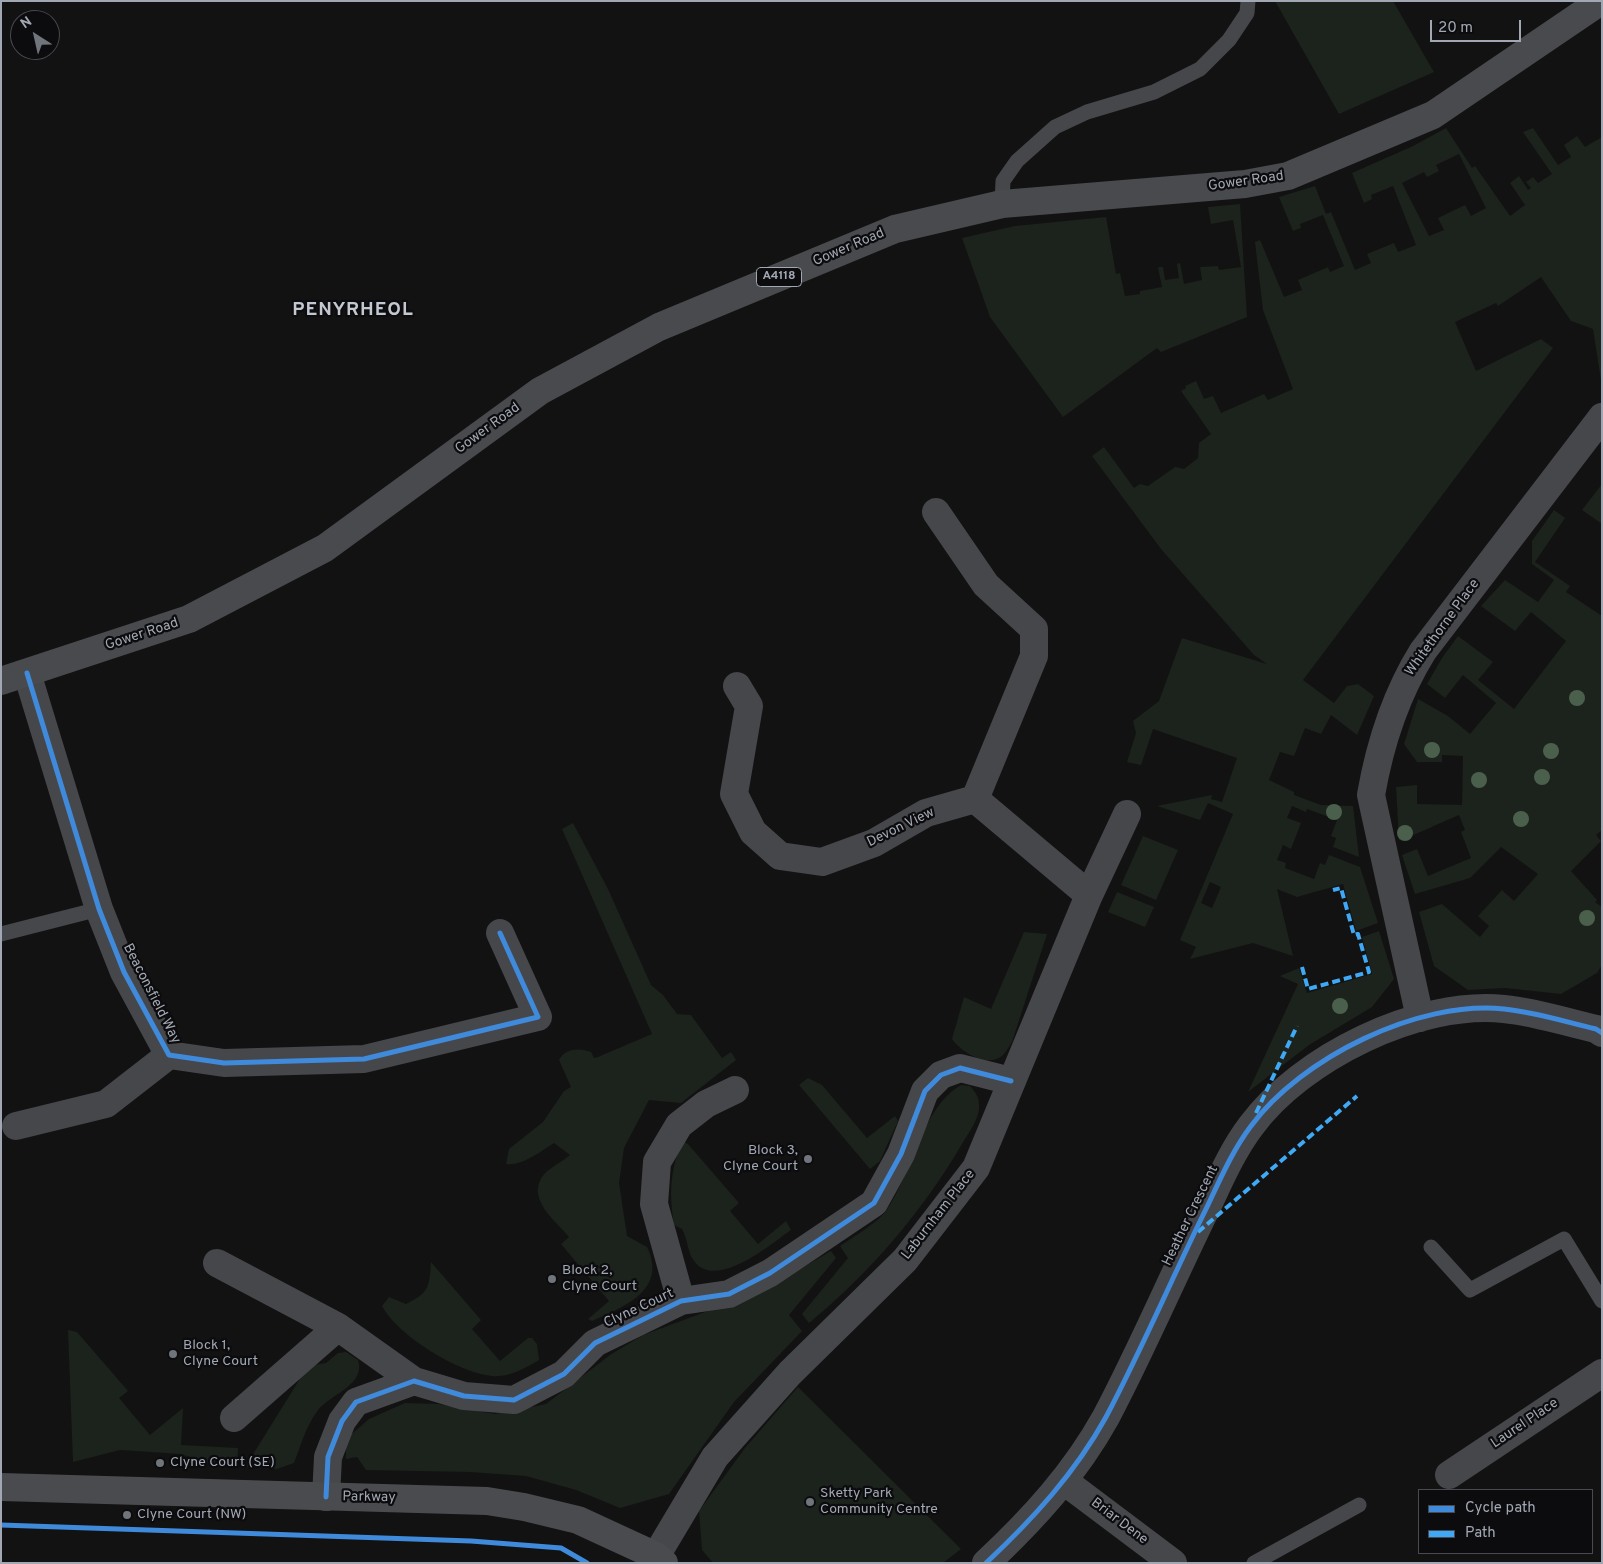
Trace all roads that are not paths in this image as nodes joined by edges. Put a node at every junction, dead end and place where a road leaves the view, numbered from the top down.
1 (1248, 1) edge
2 (1601, 1) edge
3 (1002, 204) junction
4 (1602, 417) edge
5 (936, 512) dead end
6 (27, 673) junction
7 (1, 681) edge
8 (737, 686) dead end
9 (975, 799) junction
10 (1127, 814) dead end
11 (1089, 895) junction
12 (99, 909) junction
13 (500, 932) dead end
14 (1, 934) edge
15 (1420, 1018) junction
16 (1600, 1026) edge
17 (168, 1054) junction
18 (1011, 1081) junction
19 (735, 1090) dead end
20 (16, 1126) dead end
21 (1431, 1247) dead end
22 (217, 1263) dead end
23 (681, 1301) junction
24 (1602, 1302) edge
25 (338, 1327) junction
26 (1602, 1374) edge
27 (414, 1381) junction
28 (234, 1418) dead end
29 (1449, 1475) dead end
30 (1064, 1481) junction
31 (1, 1487) edge
32 (326, 1497) junction
33 (1359, 1505) dead end
34 (660, 1559) edge
35 (986, 1563) edge
36 (1173, 1563) edge
37 (1254, 1563) edge

1 - 3 lane
2 - 3 main road, Gower Road / A4118
3 - 6 main road, Gower Road / A4118
4 - 15 street, Whitethorne Place
5 - 9 street
6 - 7 main road, Gower Road / A4118
6 - 12 street, Beaconsfield Way
8 - 9 street, Devon View
9 - 11 street
10 - 11 street, Laburnham Place
11 - 18 street, Laburnham Place
12 - 14 lane
12 - 17 street, Beaconsfield Way
13 - 17 street, Beaconsfield Way
15 - 16 street, Heather Crescent
15 - 30 street, Heather Crescent
17 - 20 street, Beaconsfield Way
18 - 23 street, Clyne Court
18 - 34 street, Laburnham Place
19 - 23 street
21 - 24 lane
22 - 25 street, Clyne Court
23 - 27 street, Clyne Court
25 - 27 street, Clyne Court
25 - 28 street
26 - 29 street, Laurel Place
27 - 32 street
30 - 35 street, Heather Crescent
30 - 36 street, Briar Dene
31 - 32 street, Parkway
32 - 34 street, Parkway
33 - 37 lane

